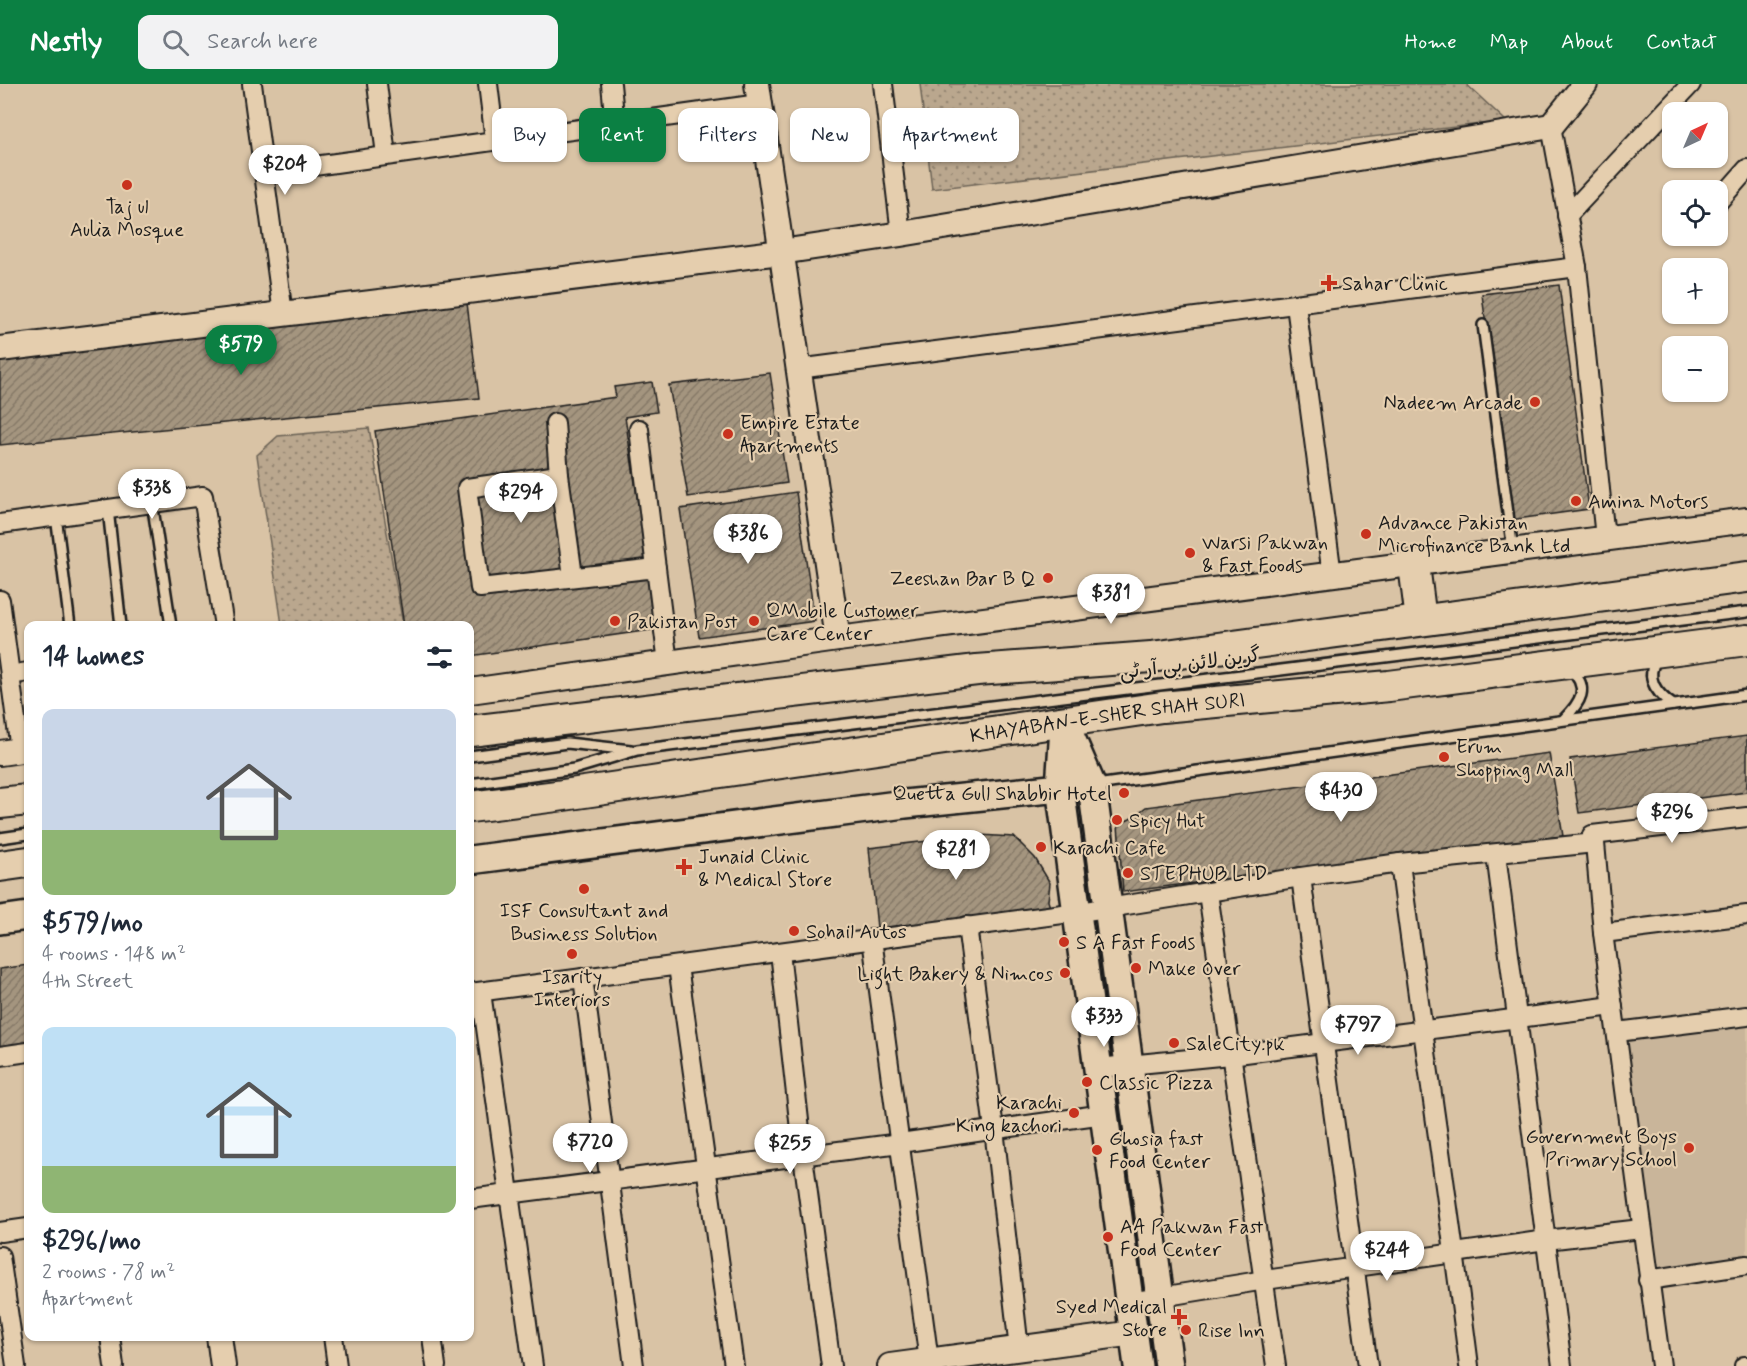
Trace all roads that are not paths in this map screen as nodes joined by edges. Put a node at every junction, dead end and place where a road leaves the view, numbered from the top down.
1 (252, 84) edge
2 (377, 84) edge
3 (488, 84) edge
4 (610, 84) edge
5 (883, 84) edge
6 (1585, 84) edge
7 (1691, 84) edge
8 (758, 94) edge
9 (613, 108) edge
10 (666, 114) edge
11 (492, 117) edge
12 (1551, 126) junction
13 (492, 141) edge
14 (386, 155) junction
15 (1747, 169) edge
16 (264, 173) junction
17 (1728, 191) edge
18 (1568, 216) junction
19 (901, 234) junction
20 (781, 252) junction
21 (1577, 267) junction
22 (1296, 305) junction
23 (283, 314) junction
24 (1483, 325) dead end
25 (0, 348) edge
26 (798, 369) junction
27 (555, 423) dead end
28 (639, 429) dead end
29 (559, 475) junction
30 (153, 502) junction
31 (108, 508) junction
32 (56, 516) junction
33 (1747, 520) edge
34 (0, 524) edge
35 (1605, 538) junction
36 (1513, 551) junction
37 (1414, 565) junction
38 (656, 568) junction
39 (1332, 575) junction
40 (573, 576) junction
41 (1747, 577) edge
42 (0, 600) edge
43 (1747, 612) edge
44 (1421, 620) junction
45 (69, 621) edge
46 (120, 621) edge
47 (170, 621) edge
48 (223, 621) edge
49 (838, 639) junction
50 (1747, 640) edge
51 (1666, 650) junction
52 (668, 663) junction
53 (1555, 664) junction
54 (24, 673) edge
55 (10, 675) junction
56 (474, 690) edge
57 (1747, 695) edge
58 (1673, 705) junction
59 (1564, 719) junction
60 (1064, 722) junction
61 (474, 731) edge
62 (637, 750) junction
63 (16, 751) edge
64 (474, 755) edge
65 (474, 783) edge
66 (1092, 786) junction
67 (1060, 787) junction
68 (24, 800) edge
69 (0, 803) edge
70 (474, 806) edge
71 (1747, 817) edge
72 (24, 835) edge
73 (0, 838) edge
74 (1595, 843) junction
75 (1496, 854) junction
76 (474, 860) edge
77 (24, 863) edge
78 (1400, 863) junction
79 (0, 866) edge
80 (1301, 877) junction
81 (1208, 893) junction
82 (1108, 908) junction
83 (1077, 912) junction
84 (1747, 915) edge
85 (24, 917) edge
86 (0, 920) edge
87 (967, 926) junction
88 (1603, 933) junction
89 (872, 939) junction
90 (780, 952) junction
91 (678, 966) junction
92 (583, 978) junction
93 (475, 993) edge
94 (1613, 1006) junction
95 (1747, 1016) edge
96 (1519, 1018) junction
97 (1421, 1030) junction
98 (1617, 1032) junction
99 (1325, 1042) junction
100 (24, 1053) edge
101 (1230, 1055) junction
102 (0, 1056) edge
103 (1129, 1064) junction
104 (1098, 1068) junction
105 (1104, 1114) junction
106 (994, 1129) junction
107 (900, 1143) junction
108 (803, 1156) junction
109 (707, 1167) junction
110 (609, 1180) junction
111 (509, 1194) junction
112 (474, 1198) edge
113 (24, 1229) edge
114 (1641, 1230) junction
115 (0, 1232) edge
116 (1546, 1240) junction
117 (1455, 1253) junction
118 (0, 1256) edge
119 (1747, 1264) edge
120 (1356, 1268) junction
121 (1265, 1280) junction
122 (1648, 1280) junction
123 (1160, 1299) junction
124 (1130, 1302) junction
125 (1134, 1333) junction
126 (111, 1341) edge
127 (220, 1341) edge
128 (334, 1341) edge
129 (433, 1341) edge
130 (1019, 1349) junction
131 (929, 1360) junction
132 (16, 1366) edge
133 (114, 1366) edge
134 (223, 1366) edge
135 (337, 1366) edge
136 (436, 1366) edge
137 (533, 1366) edge
138 (634, 1366) edge
139 (734, 1366) edge
140 (831, 1366) edge
141 (890, 1366) edge
142 (1138, 1366) edge
143 (1169, 1366) edge
144 (1276, 1366) edge
145 (1368, 1366) edge
146 (1469, 1366) edge
147 (1562, 1366) edge
148 (1661, 1366) edge

1 - 16 street
2 - 14 street
3 - 11 street
4 - 9 street
5 - 19 street
6 - 12 street
7 - 18 street
8 - 10 street
8 - 20 street
12 - 18 street
12 - 19 street
13 - 14 street
14 - 16 street
15 - 17 street
16 - 23 street
18 - 21 street
19 - 20 street
20 - 23 street
20 - 26 street
21 - 22 street
21 - 35 street
22 - 26 street
22 - 39 street
23 - 25 street
24 - 36 lane
26 - 49 street
27 - 29 street
28 - 38 street
29 - 40 street
29 - 40 street
30 - 31 street
30 - 47 lane
30 - 48 street
31 - 32 street
31 - 46 lane
32 - 34 street
32 - 45 lane
33 - 35 street
35 - 36 street
36 - 37 street
37 - 39 street
37 - 44 main road
38 - 40 street
38 - 52 street
39 - 49 street
41 - 44 main road
42 - 55 street
43 - 62 lane, گرین لائن بی آر ٹی
44 - 61 main road
49 - 52 street
50 - 51 main road, KHAYABAN-E-SHER SHAH SURI
51 - 53 main road, KHAYABAN-E-SHER SHAH SURI
51 - 58 lane
52 - 56 street
53 - 59 lane
53 - 60 main road, KHAYABAN-E-SHER SHAH SURI
54 - 55 street
55 - 63 street
57 - 58 lane
58 - 59 lane
59 - 66 lane
60 - 66 main road
60 - 67 main road
60 - 70 main road, KHAYABAN-E-SHER SHAH SURI
62 - 64 lane, گرین لائن بی آر ٹی
62 - 65 lane, گرین لائن بی آر ٹی
66 - 67 main road
66 - 82 main road
67 - 76 main road
67 - 83 main road
68 - 69 main road
71 - 74 street
72 - 73 lane
74 - 75 street
74 - 88 street
75 - 78 street
75 - 96 street
77 - 79 main road
78 - 80 street
78 - 97 street
80 - 81 street
80 - 99 street
81 - 82 street
81 - 101 street
82 - 83 street
82 - 103 main road
83 - 87 street
83 - 104 main road
84 - 88 street
85 - 86 main road
87 - 89 street
87 - 106 street
88 - 94 street
89 - 90 street
89 - 107 street
90 - 91 street
90 - 108 street
91 - 92 street
91 - 109 street
92 - 93 street
92 - 110 street
93 - 111 street
94 - 96 street
94 - 98 street
95 - 98 street
96 - 97 street
96 - 116 street
97 - 99 street
97 - 117 street
98 - 114 street
99 - 101 street
99 - 120 street
100 - 102 street
101 - 103 street
101 - 121 street
103 - 104 street
103 - 123 main road
104 - 105 main road
105 - 106 street
105 - 124 main road
106 - 107 street
106 - 130 street
107 - 108 street
107 - 131 street
108 - 109 street
108 - 140 street
109 - 110 street
109 - 139 street
110 - 111 street
110 - 138 street
111 - 112 street
111 - 137 street
113 - 115 street
114 - 116 street
114 - 122 street
116 - 117 street
116 - 147 street
117 - 120 street
117 - 146 street
118 - 132 street
119 - 122 street
120 - 121 street
120 - 145 street
121 - 123 street
121 - 144 street
122 - 148 street
123 - 124 street
123 - 143 main road
124 - 125 main road
125 - 130 street
125 - 142 main road
126 - 133 street
127 - 134 street
128 - 135 street
129 - 136 street
130 - 131 street
131 - 141 street

